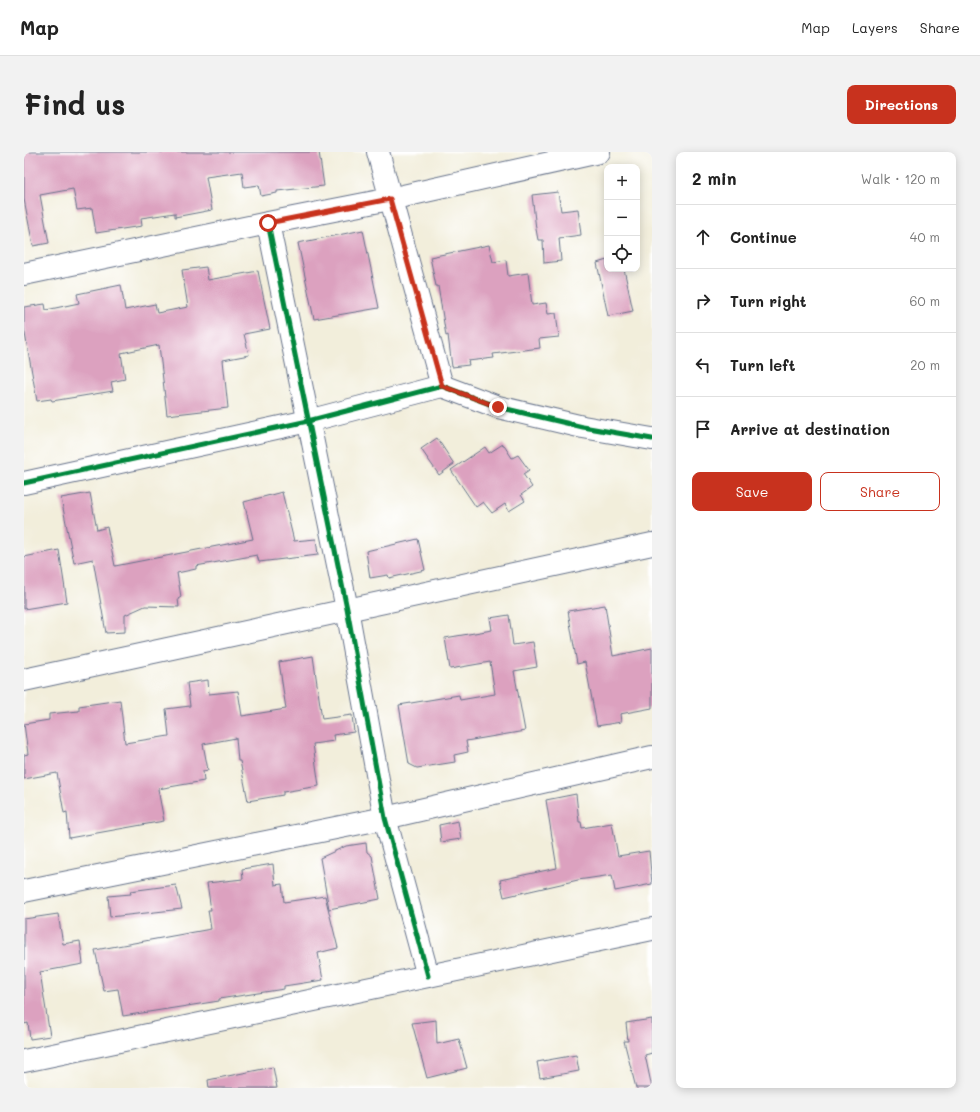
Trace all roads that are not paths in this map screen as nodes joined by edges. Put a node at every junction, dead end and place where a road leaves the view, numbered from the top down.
1 (378, 152) edge
2 (599, 152) edge
3 (390, 199) junction
4 (268, 223) junction
5 (24, 274) edge
6 (442, 386) junction
7 (308, 421) junction
8 (652, 439) edge
9 (24, 483) edge
10 (652, 544) edge
11 (347, 609) junction
12 (24, 680) edge
13 (652, 757) edge
14 (385, 818) junction
15 (24, 891) edge
16 (652, 929) edge
17 (428, 976) junction
18 (24, 1061) edge

1 - 3 street
2 - 3 street
3 - 4 street
3 - 6 street
4 - 5 street
4 - 7 street
6 - 7 street
6 - 8 street
7 - 9 street
7 - 11 street
10 - 11 street
11 - 12 street
11 - 14 street
13 - 14 street
14 - 15 street
14 - 17 street
16 - 17 street
17 - 18 street

